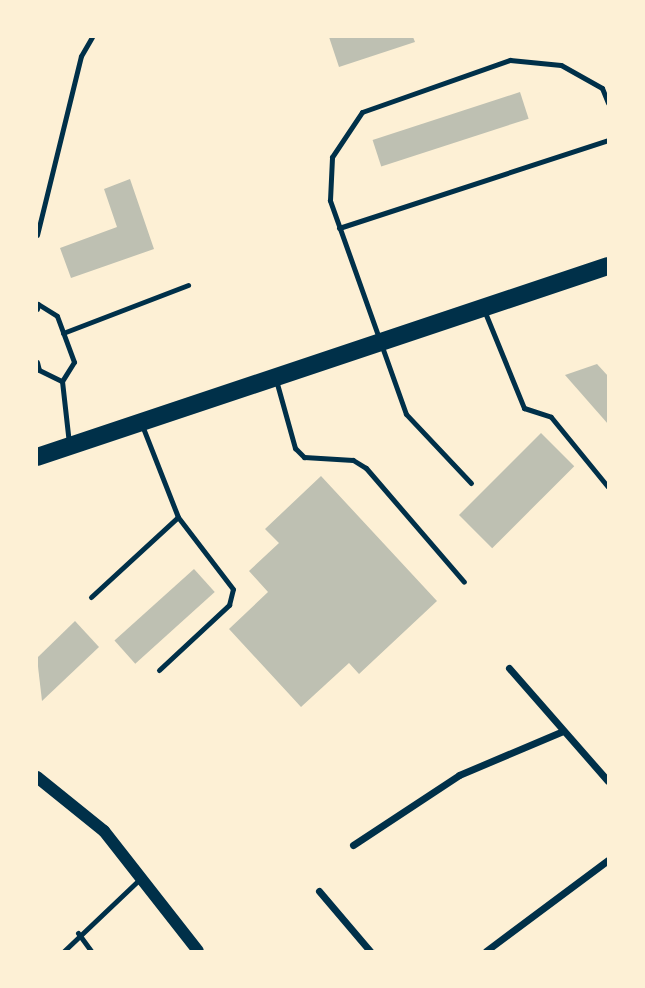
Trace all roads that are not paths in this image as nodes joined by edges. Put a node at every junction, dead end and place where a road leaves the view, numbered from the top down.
1 (92, 37) edge
2 (608, 103) edge
3 (608, 140) edge
4 (339, 228) junction
5 (37, 235) edge
6 (608, 265) edge
7 (188, 285) dead end
8 (37, 303) edge
9 (483, 307) junction
10 (63, 333) junction
11 (380, 342) junction
12 (37, 362) edge
13 (275, 377) junction
14 (62, 381) junction
15 (141, 422) junction
16 (69, 446) junction
17 (37, 457) edge
18 (471, 483) dead end
19 (608, 487) edge
20 (178, 517) junction
21 (464, 582) dead end
22 (91, 597) dead end
23 (509, 668) dead end
24 (159, 670) dead end
25 (563, 731) junction
26 (608, 780) edge
27 (40, 783) edge
28 (353, 845) dead end
29 (608, 860) edge
30 (144, 876) junction
31 (319, 891) dead end
32 (78, 933) junction
33 (64, 951) edge
34 (91, 951) edge
35 (198, 951) edge
36 (370, 951) edge
37 (486, 951) edge

1 - 5 lane
2 - 4 lane
3 - 4 lane
4 - 11 lane
6 - 9 main road
7 - 10 lane
8 - 10 lane
9 - 11 main road
9 - 19 lane
10 - 14 lane
11 - 13 main road
11 - 18 lane
12 - 14 lane
13 - 15 main road
13 - 21 lane
14 - 16 lane
15 - 16 main road
15 - 20 lane
16 - 17 main road
20 - 22 lane
20 - 24 lane
23 - 25 street
25 - 26 street
25 - 28 street
27 - 30 street
29 - 37 street
30 - 32 lane
30 - 35 street
31 - 36 street
32 - 33 lane
32 - 34 lane

